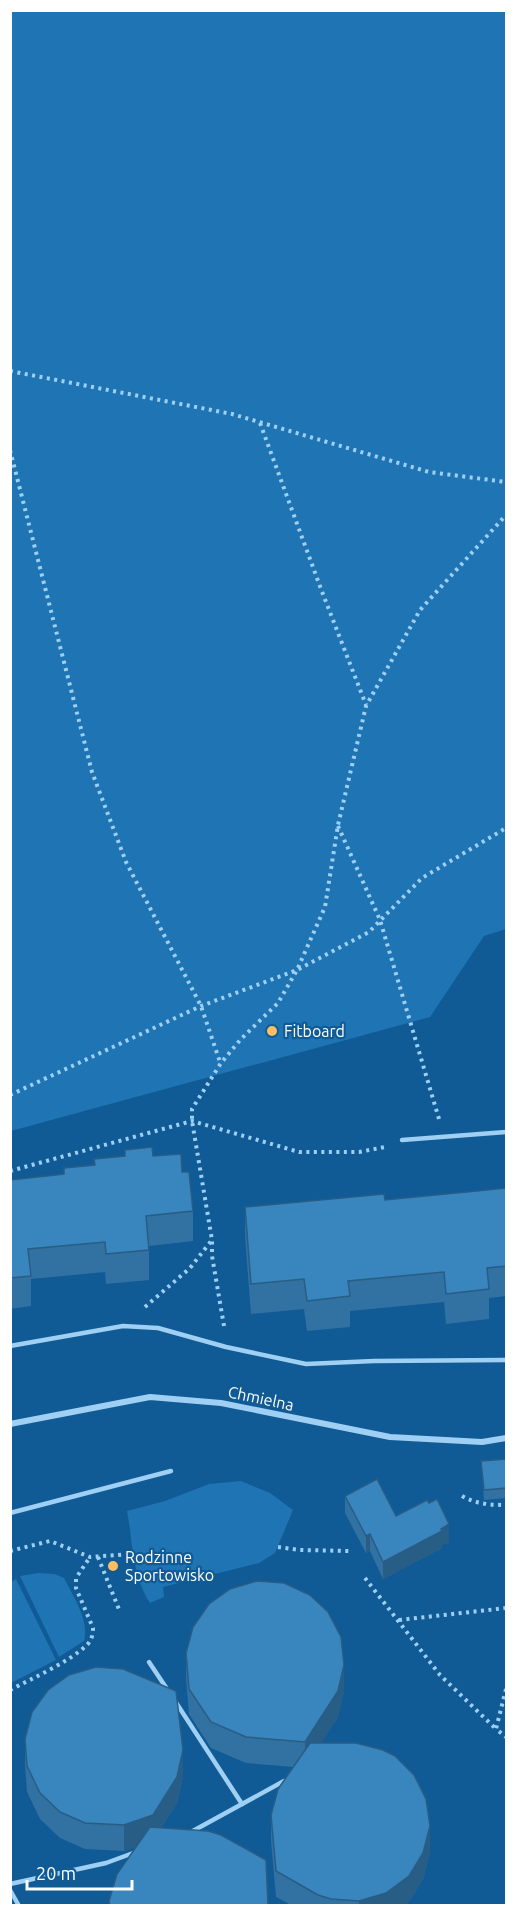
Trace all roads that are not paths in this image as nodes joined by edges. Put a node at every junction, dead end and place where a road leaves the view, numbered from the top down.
1 (507, 1132) edge
2 (402, 1140) road end
3 (10, 1346) edge
4 (507, 1360) edge
5 (10, 1424) edge
6 (507, 1438) edge
7 (171, 1471) dead end
8 (10, 1513) edge
9 (149, 1662) dead end
10 (168, 1690) edge
11 (174, 1700) edge
12 (284, 1781) edge
13 (242, 1804) junction
14 (187, 1833) edge
15 (147, 1848) edge
16 (10, 1884) edge
17 (10, 1890) edge
18 (19, 1905) edge

1 - 2 lane
3 - 4 lane
5 - 6 street, Chmielna
7 - 8 lane
9 - 10 lane
11 - 13 lane
12 - 13 lane
13 - 14 lane
15 - 16 lane
17 - 18 lane

